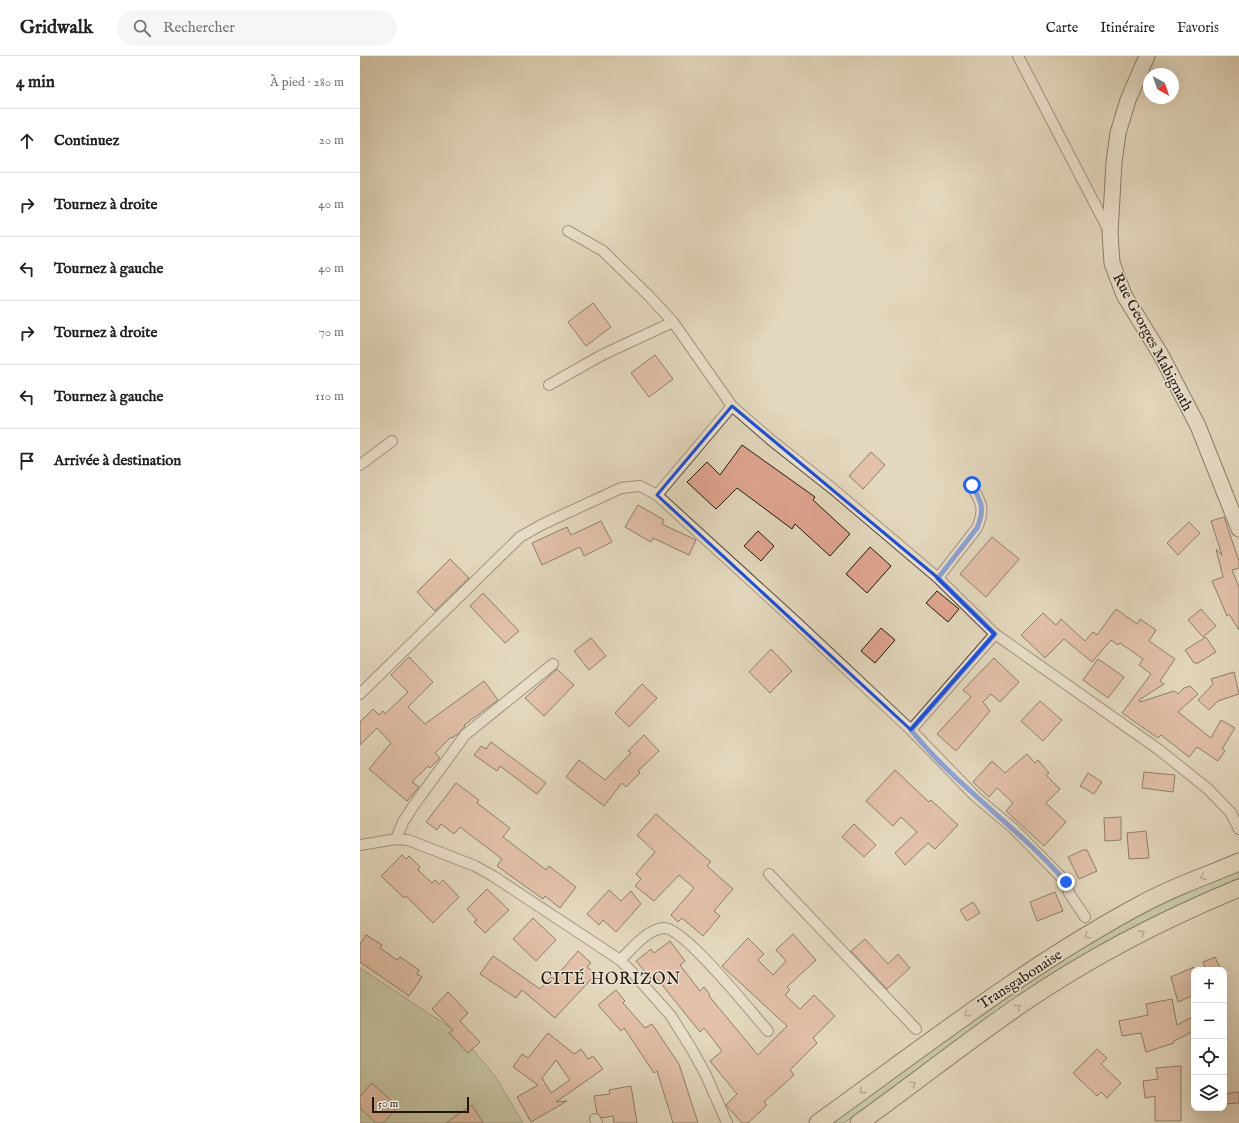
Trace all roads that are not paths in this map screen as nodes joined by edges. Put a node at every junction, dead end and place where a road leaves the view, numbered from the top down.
1 (1018, 56) edge
2 (1147, 56) edge
3 (568, 231) dead end
4 (1110, 233) junction
5 (673, 322) junction
6 (549, 385) dead end
7 (732, 406) junction
8 (392, 441) dead end
9 (360, 465) edge
10 (972, 485) dead end
11 (657, 495) junction
12 (1239, 529) edge
13 (938, 578) junction
14 (995, 634) junction
15 (553, 664) dead end
16 (360, 694) edge
17 (911, 730) junction
18 (1239, 829) edge
19 (396, 839) junction
20 (360, 846) edge
21 (1239, 862) edge
22 (769, 874) dead end
23 (1239, 888) edge
24 (1085, 917) dead end
25 (620, 960) junction
26 (916, 1029) dead end
27 (768, 1031) dead end
28 (866, 1121) edge
29 (727, 1123) edge
30 (818, 1123) edge

1 - 4 street
2 - 4 main road, Rue Georges Mabignath
3 - 5 street
4 - 12 main road, Rue Georges Mabignath
5 - 6 street
5 - 7 street
7 - 11 street
7 - 13 street
8 - 9 street
10 - 13 street
11 - 16 street
11 - 17 street
13 - 14 street
14 - 17 street
14 - 18 street
15 - 19 street
17 - 24 street
19 - 20 street
19 - 25 street
21 -> 30 highway, Transgabonaise
22 - 26 street
28 -> 23 highway, Transgabonaise
25 - 27 street
25 - 29 street

